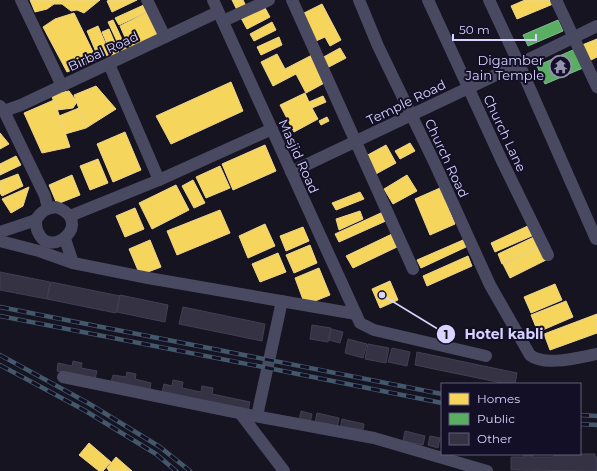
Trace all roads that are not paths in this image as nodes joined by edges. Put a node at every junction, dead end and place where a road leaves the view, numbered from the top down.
1 (22, 0) edge
2 (147, 0) edge
3 (213, 0) edge
4 (268, 0) edge
5 (292, 0) edge
6 (359, 0) edge
7 (428, 0) edge
8 (488, 0) edge
9 (556, 0) edge
10 (220, 16) junction
11 (597, 26) edge
12 (165, 37) junction
13 (574, 37) junction
14 (109, 64) junction
15 (519, 64) junction
16 (62, 86) junction
17 (597, 87) edge
18 (468, 88) junction
19 (2, 109) edge
20 (412, 115) junction
21 (272, 129) junction
22 (356, 142) junction
23 (291, 172) junction
24 (158, 180) junction
25 (48, 208) junction
26 (70, 216) junction
27 (36, 220) junction
28 (0, 232) edge
29 (65, 239) junction
30 (596, 239) edge
31 (0, 241) edge
32 (548, 255) dead end
33 (73, 263) junction
34 (413, 269) dead end
35 (282, 301) junction
36 (358, 319) junction
37 (597, 354) edge
38 (486, 356) dead end
39 (63, 377) dead end
40 (240, 413) junction
41 (256, 416) junction
42 (464, 468) edge
43 (284, 471) edge
44 (487, 471) edge

1 - 16 street
2 - 12 street
3 - 10 street, Masjid Road
4 - 10 street, Birbal Road
5 - 22 street
6 - 20 street, Church Road
7 - 18 street, Church Lane
8 - 15 street
9 - 13 street
10 - 12 street, Birbal Road
10 - 21 street, Masjid Road
11 - 13 street, Temple Road
12 - 14 street, Birbal Road
13 - 15 street, Temple Road
13 - 17 street
14 - 16 street, Birbal Road
14 - 24 street
15 - 18 street, Temple Road
15 - 30 street
16 - 19 street, Birbal Road
18 - 20 street, Temple Road
18 - 32 street, Church Lane
19 - 25 street
20 - 22 street, Temple Road
20 - 37 street, Church Road
21 - 23 street, Masjid Road
21 - 24 street
22 - 23 street, Temple Road
22 - 34 street
23 - 36 street, Masjid Road
24 - 26 street
25 - 26 street
25 - 27 street
26 - 29 street
27 - 28 street
27 - 29 street
29 - 33 street
31 - 33 street
33 - 35 street
35 - 36 street
35 - 41 street
36 - 38 street
39 - 40 street
40 - 41 street
40 - 43 street
41 - 42 street
42 - 44 street

